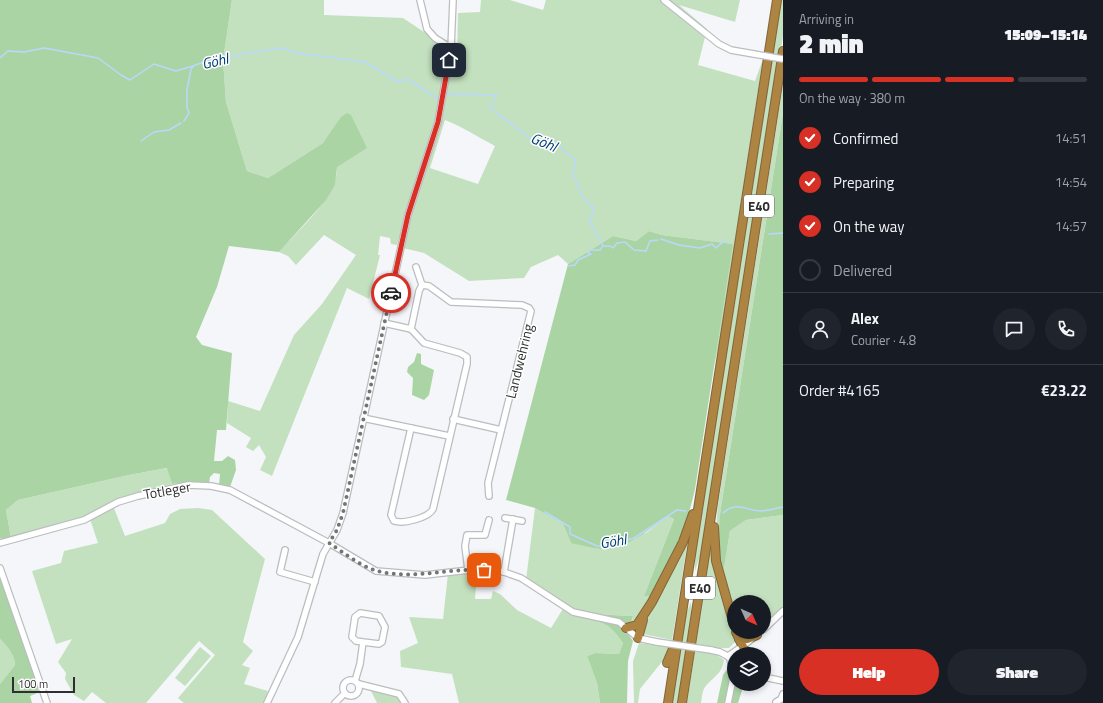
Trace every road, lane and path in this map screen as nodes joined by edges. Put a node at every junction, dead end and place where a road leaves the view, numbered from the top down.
1 (420, 0) edge
2 (453, 0) edge
3 (664, 0) edge
4 (777, 0) edge
5 (451, 48) junction
6 (783, 52) edge
7 (783, 59) edge
8 (416, 266) dead end
9 (422, 285) junction
10 (384, 323) junction
11 (411, 328) junction
12 (364, 418) junction
13 (453, 419) junction
14 (411, 428) junction
15 (501, 430) junction
16 (449, 436) junction
17 (700, 495) junction
18 (489, 496) dead end
19 (712, 513) junction
20 (505, 518) dead end
21 (513, 519) junction
22 (489, 520) dead end
23 (522, 521) dead end
24 (0, 543) edge
25 (329, 543) junction
26 (285, 550) dead end
27 (0, 568) edge
28 (468, 570) junction
29 (504, 572) junction
30 (315, 582) junction
31 (727, 600) edge
32 (783, 611) edge
33 (646, 614) junction
34 (771, 622) edge
35 (626, 628) junction
36 (678, 637) junction
37 (638, 638) junction
38 (363, 642) junction
39 (727, 656) edge
40 (667, 662) dead end
41 (771, 678) edge
42 (783, 681) edge
43 (357, 682) junction
44 (730, 691) edge
45 (345, 693) junction
46 (783, 694) edge
47 (776, 702) edge
48 (47, 703) edge
49 (267, 703) edge
50 (335, 703) edge
51 (405, 703) edge
52 (668, 703) edge
53 (682, 703) edge
54 (728, 703) edge

1 - 5 street
2 - 5 street
3 - 7 street, bridge
4 - 17 highway, E40
5 - 10 street
6 - 19 highway, E40
8 - 9 street
9 - 11 street
9 - 15 street, Landwehring
10 - 11 street
10 - 12 street
11 - 13 street
12 - 14 street
12 - 25 street
13 - 15 street
13 - 16 street
14 - 16 street
14 - 16 street
15 - 18 street, Landwehring
17 - 33 highway
17 - 36 highway, E40
19 - 31 highway
19 - 53 highway, E40
20 - 21 street
21 - 23 street
21 - 29 street
22 - 28 street
24 - 25 street, Totleger
25 - 28 street, Totleger
25 - 30 street
26 - 30 street
27 - 48 street
28 - 29 street, Totleger
29 - 35 street, Totleger
30 - 49 street
32 - 34 street
33 - 35 highway
33 - 37 highway
35 - 37 street, Totleger
36 - 40 highway
36 - 52 highway, E40
37 - 39 street, bridge
38 - 38 street
38 - 43 street
41 - 42 street
43 - 45 street
43 - 45 street
43 - 51 street
44 - 54 street
45 - 50 street
46 - 47 street

